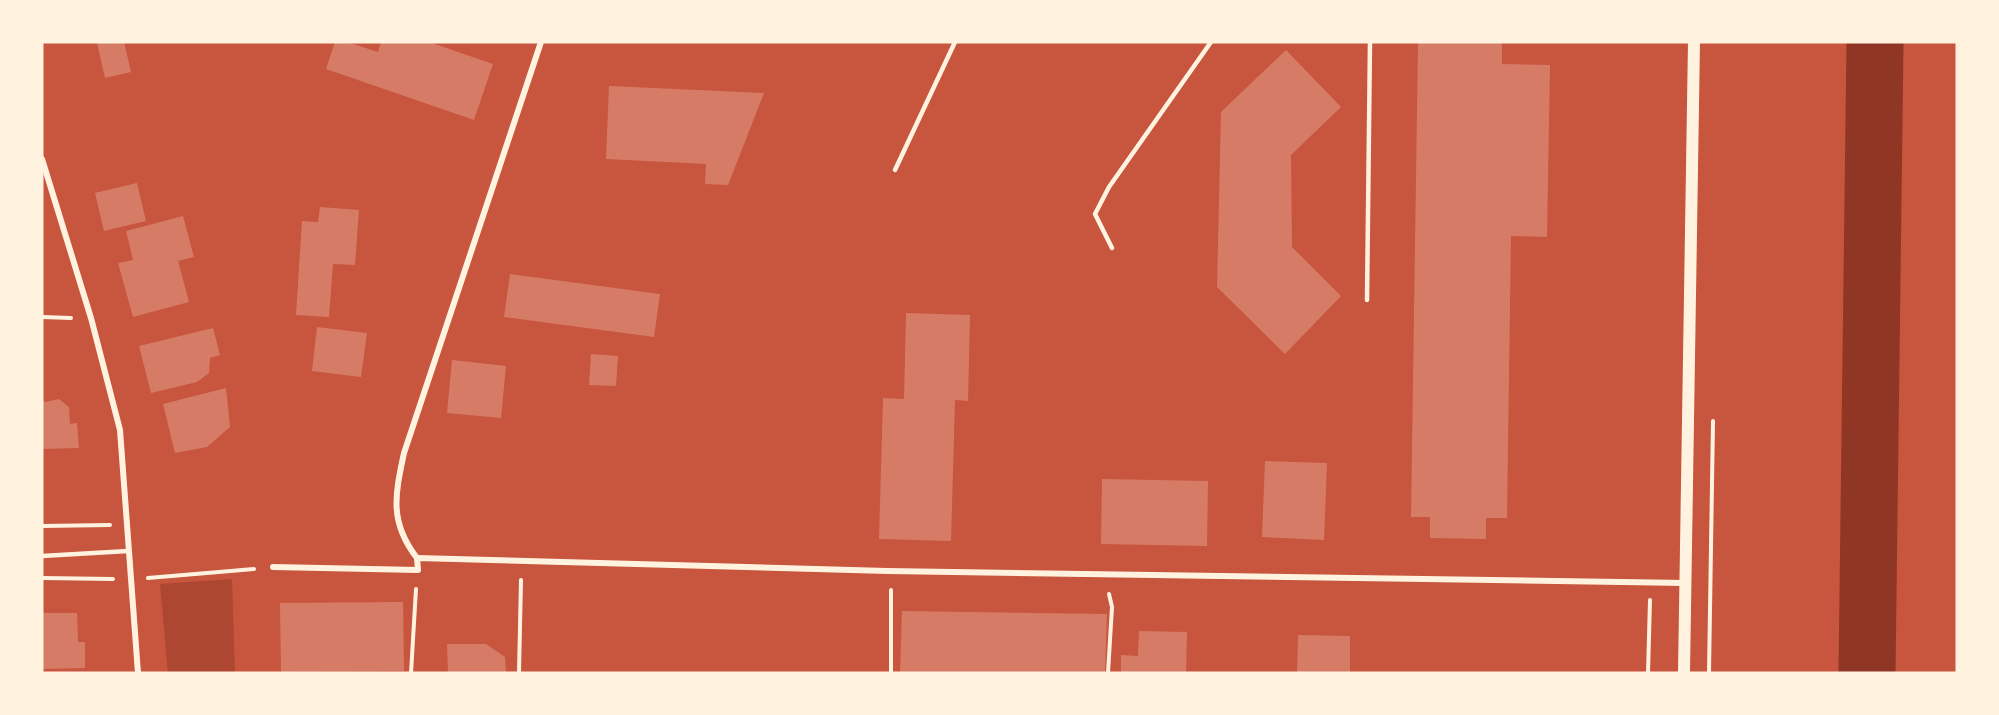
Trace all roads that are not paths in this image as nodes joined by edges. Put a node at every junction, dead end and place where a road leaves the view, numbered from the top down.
1 (541, 42) edge
2 (955, 42) edge
3 (1211, 42) edge
4 (1371, 42) edge
5 (1694, 42) edge
6 (42, 159) edge
7 (895, 170) dead end
8 (1112, 248) dead end
9 (1367, 300) dead end
10 (128, 551) junction
11 (42, 556) edge
12 (417, 558) junction
13 (273, 567) road end
14 (1686, 584) junction
15 (138, 673) edge
16 (1684, 673) edge

1 - 12 street
2 - 7 lane
3 - 8 lane
4 - 9 lane
5 - 14 main road
6 - 10 street
10 - 11 lane
10 - 15 street
12 - 13 street
12 - 14 street
14 - 16 main road

